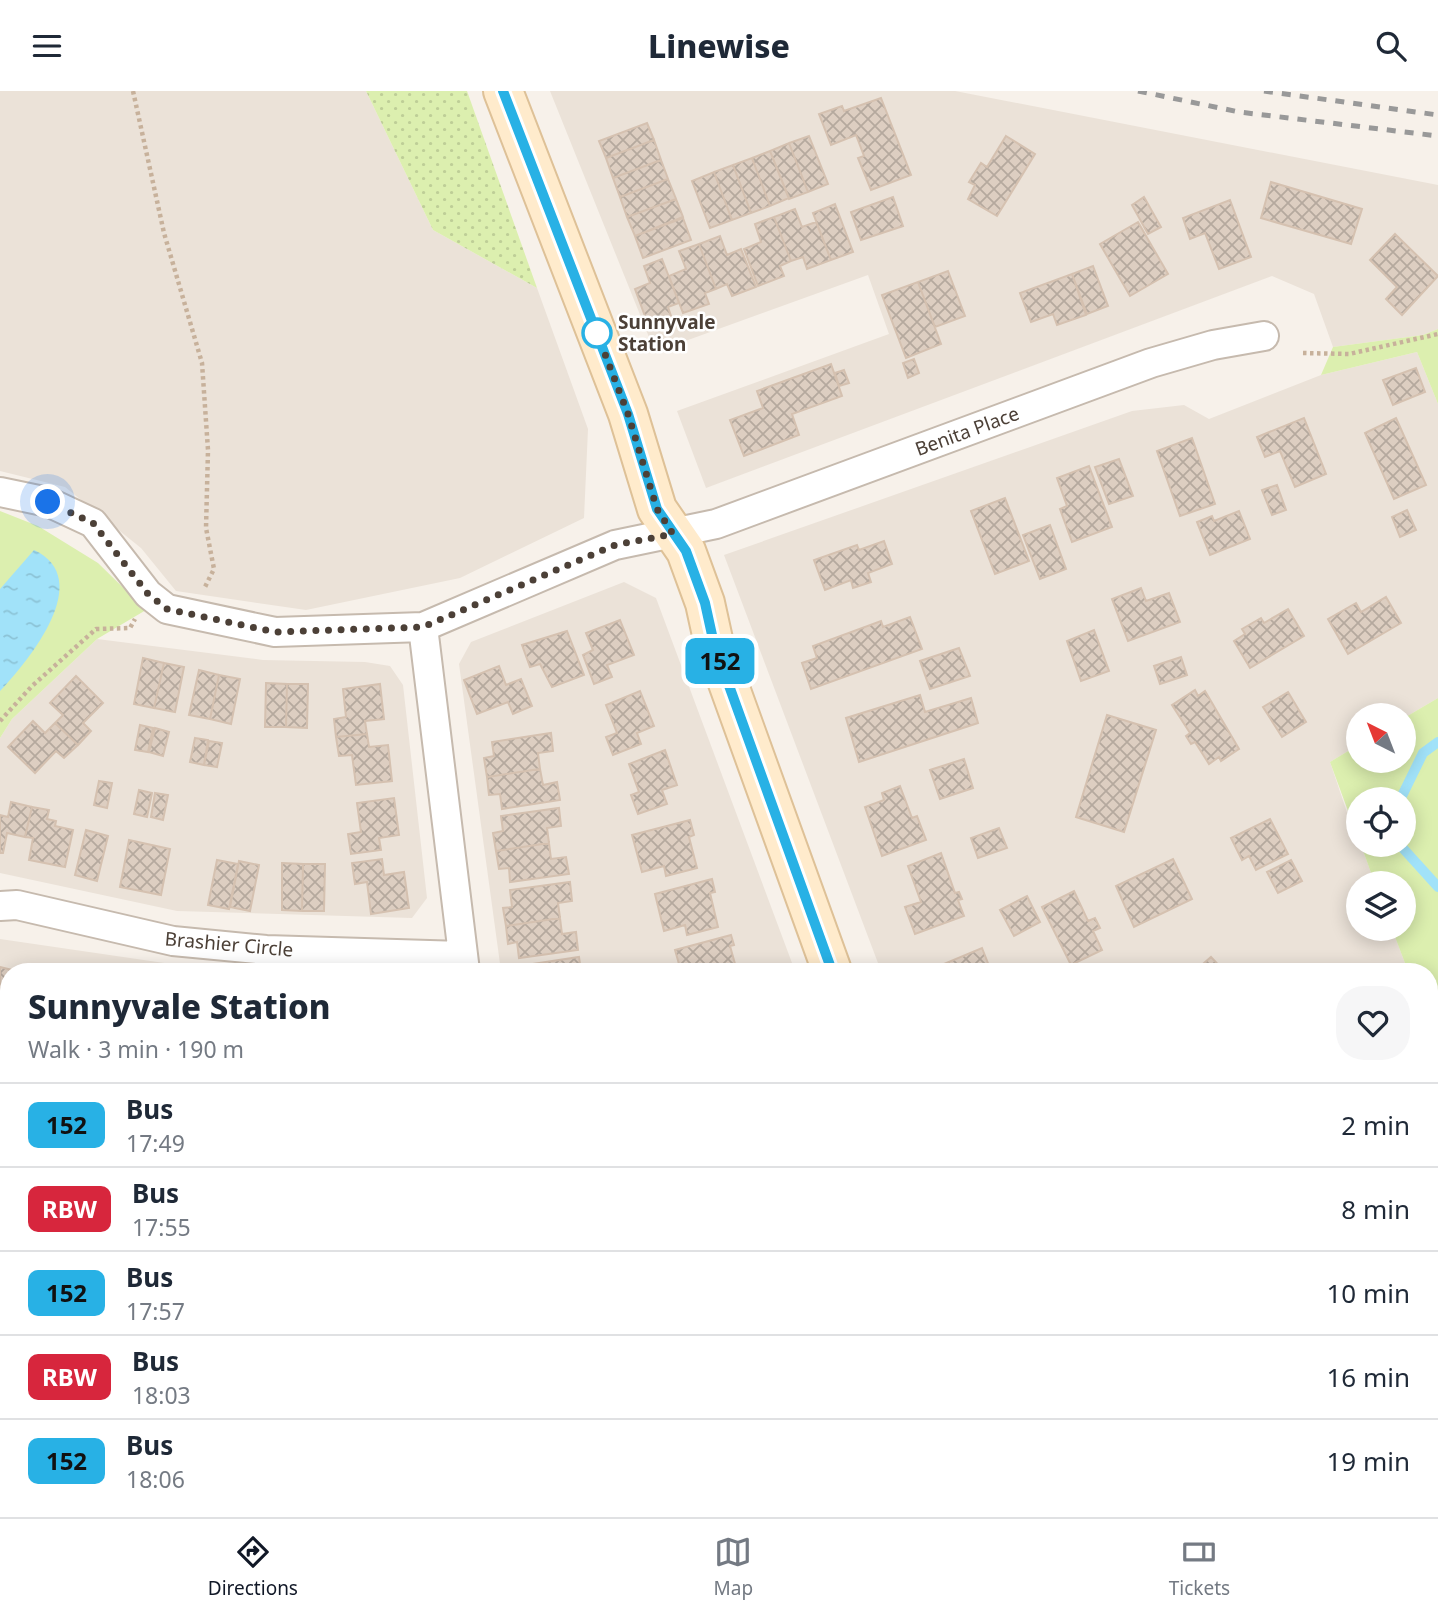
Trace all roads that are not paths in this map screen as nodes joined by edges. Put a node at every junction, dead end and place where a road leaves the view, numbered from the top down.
1 (503, 91) edge
2 (1264, 336) dead end
3 (0, 492) edge
4 (673, 534) junction
5 (423, 627) junction
6 (0, 906) edge
7 (463, 963) edge
8 (829, 963) edge

1 - 4 main road
2 - 4 street, Benita Place
3 - 5 street
4 - 5 street, Benita Place
4 - 8 main road
5 - 7 street, Brashier Circle
6 - 7 street, Brashier Circle

